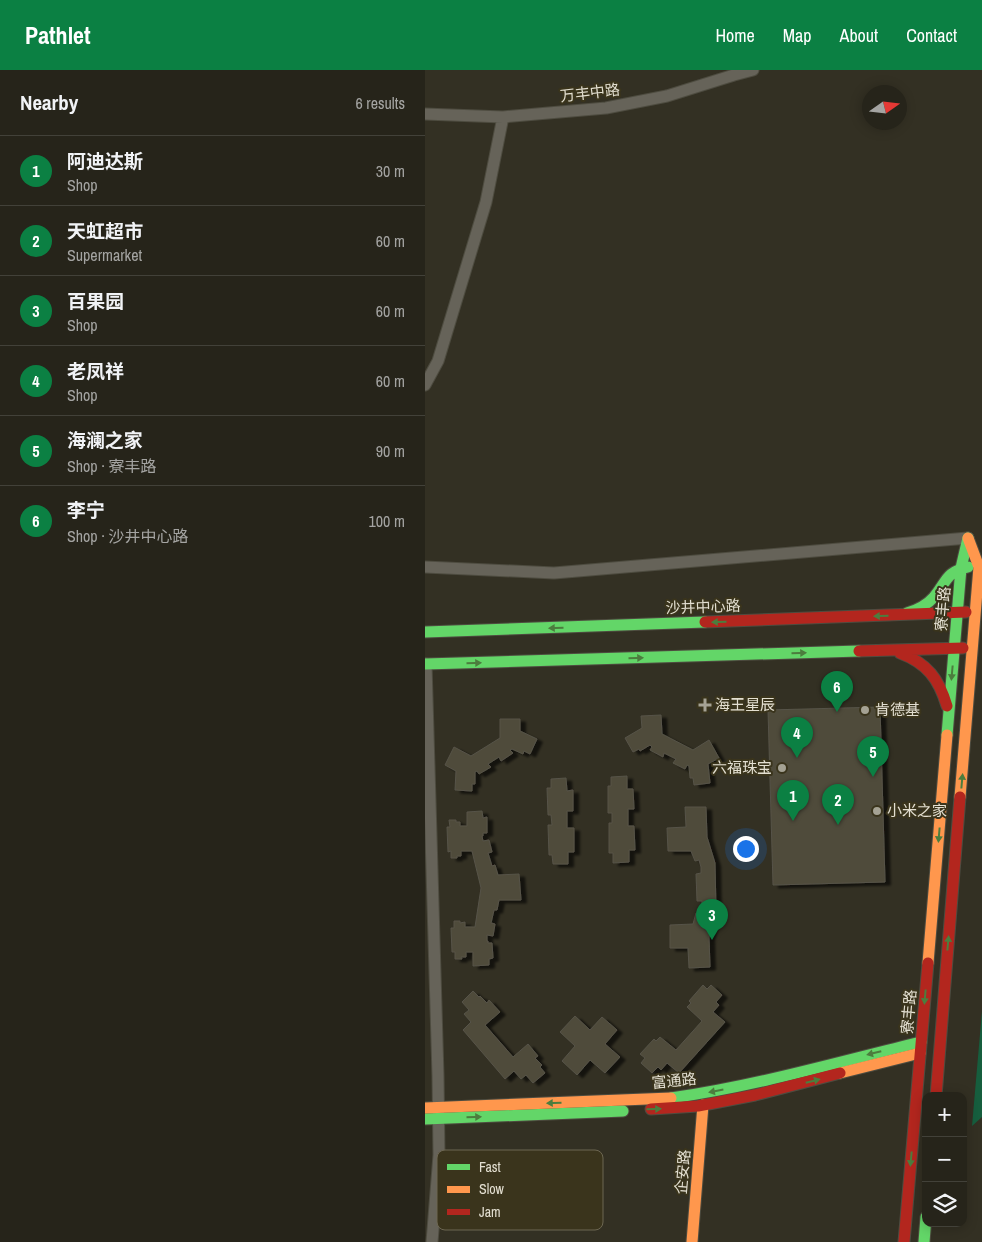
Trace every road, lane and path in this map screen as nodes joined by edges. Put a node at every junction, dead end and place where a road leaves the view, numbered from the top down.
1 (753, 70) edge
2 (425, 114) edge
3 (503, 117) junction
4 (425, 385) edge
5 (968, 538) junction
6 (425, 567) edge
7 (961, 568) junction
8 (981, 568) edge
9 (979, 611) edge
10 (957, 613) junction
11 (902, 616) junction
12 (425, 632) edge
13 (977, 647) edge
14 (954, 648) junction
15 (892, 651) junction
16 (426, 664) edge
17 (982, 682) edge
18 (967, 716) junction
19 (948, 718) junction
20 (921, 1048) junction
21 (936, 1092) edge
22 (703, 1105) junction
23 (425, 1108) edge
24 (438, 1113) junction
25 (425, 1119) edge
26 (439, 1150) edge
27 (437, 1180) edge
28 (925, 1227) edge
29 (432, 1242) edge
30 (692, 1242) edge
31 (904, 1242) edge
32 (924, 1242) edge

1 - 3 street, 万丰中路
2 - 3 street, 万丰中路
3 - 4 street
5 - 6 street
5 - 7 street, 寮丰路
5 - 8 street
7 - 8 street
7 - 10 street, 寮丰路
7 - 11 street
8 - 9 street
9 - 10 street, 沙井中心路
9 - 13 street
10 - 11 street, 沙井中心路
10 - 14 street, 寮丰路
11 -> 12 street, 沙井中心路
13 - 14 street
13 - 18 street
14 - 15 street
14 -> 19 street, 寮丰路
16 -> 15 street
15 - 19 street
16 - 24 street
17 - 18 street
21 -> 18 street
19 -> 20 street, 寮丰路
22 -> 20 street, 富通路
20 -> 24 street, 富通路
20 -> 31 street, 寮丰路
24 -> 22 street, 富通路
22 - 30 street, 企安路
23 - 24 street, 富通路
24 - 25 street, 富通路
24 - 26 street
27 - 29 street
28 - 32 street

